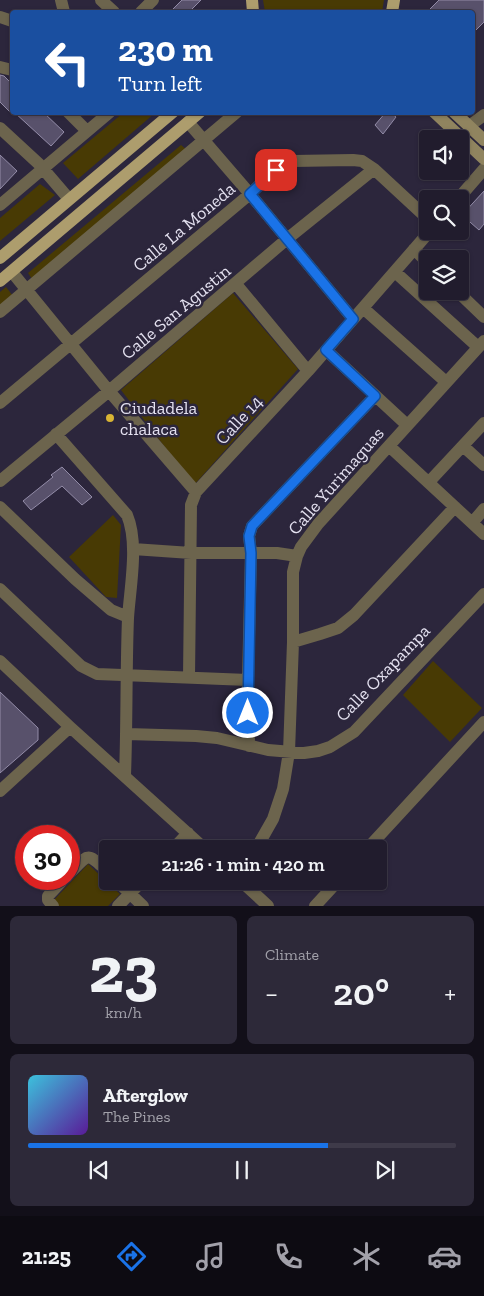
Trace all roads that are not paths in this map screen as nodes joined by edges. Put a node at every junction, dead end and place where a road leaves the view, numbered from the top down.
1 (101, 0) edge
2 (153, 0) edge
3 (112, 10) edge
4 (143, 10) edge
5 (71, 115) edge
6 (106, 115) edge
7 (169, 115) edge
8 (196, 115) edge
9 (233, 115) edge
10 (437, 115) edge
11 (457, 115) edge
12 (484, 115) edge
13 (188, 122) junction
14 (470, 126) junction
15 (0, 128) edge
16 (87, 131) junction
17 (204, 140) junction
18 (484, 140) edge
19 (484, 159) edge
20 (374, 168) junction
21 (43, 169) junction
22 (484, 169) edge
23 (466, 190) edge
24 (250, 194) junction
25 (69, 200) junction
26 (1, 202) edge
27 (419, 210) edge
28 (287, 240) junction
29 (422, 240) edge
30 (414, 249) junction
31 (419, 254) edge
32 (0, 258) edge
33 (12, 272) junction
34 (395, 272) junction
35 (0, 281) edge
36 (236, 284) junction
37 (27, 290) junction
38 (466, 300) edge
39 (363, 308) junction
40 (0, 312) edge
41 (484, 317) edge
42 (353, 319) junction
43 (71, 343) junction
44 (481, 344) edge
45 (326, 350) junction
46 (308, 371) junction
47 (446, 382) junction
48 (109, 392) junction
49 (375, 396) junction
50 (0, 402) edge
51 (484, 423) edge
52 (408, 425) junction
53 (56, 434) junction
54 (389, 446) junction
55 (463, 446) junction
56 (484, 465) edge
57 (0, 481) edge
58 (429, 482) junction
59 (196, 492) junction
60 (0, 507) edge
61 (455, 507) junction
62 (484, 509) edge
63 (472, 522) junction
64 (484, 534) edge
65 (133, 549) junction
66 (191, 553) junction
67 (251, 553) junction
68 (297, 556) junction
69 (0, 590) edge
70 (484, 594) edge
71 (128, 617) junction
72 (294, 642) junction
73 (0, 661) edge
74 (128, 675) junction
75 (188, 677) junction
76 (248, 680) junction
77 (484, 722) edge
78 (70, 727) junction
79 (127, 734) junction
80 (249, 746) junction
81 (289, 752) junction
82 (125, 775) junction
83 (0, 791) edge
84 (188, 833) junction
85 (181, 840) edge
86 (195, 840) edge
87 (261, 840) edge
88 (375, 840) edge
89 (80, 863) edge
90 (99, 864) edge
91 (58, 890) edge
92 (127, 890) edge
93 (133, 890) edge
94 (251, 890) edge
95 (330, 890) edge
96 (130, 893) junction
97 (51, 901) edge
98 (118, 906) edge
99 (143, 906) edge
100 (268, 906) edge
101 (315, 906) edge

1 - 3 street
2 - 4 street
5 - 16 street
6 - 16 street
7 - 25 main road
8 - 13 main road
9 - 17 street
10 - 19 main road
11 - 14 main road
12 - 14 street
13 - 17 street
13 - 33 main road
14 - 18 main road
15 - 21 street
16 - 21 street
17 - 24 street
17 - 37 street
20 - 24 street, Calle La Moneda
20 - 27 street, Calle La Moneda
20 - 28 street, Calle San Agustin
21 - 25 street
21 - 26 street
22 - 23 street
24 - 28 street
24 - 43 street, Calle La Moneda
25 - 32 main road
28 - 36 street, Calle San Agustin
28 - 42 street
29 - 30 street, Calle 14
30 - 31 street
30 - 34 street, Calle 14
33 - 35 main road
33 - 37 street
34 - 39 street, Calle 14
34 - 44 street
36 - 46 street
36 - 48 street, Calle San Agustin
37 - 40 street
37 - 43 street
38 - 41 street
39 - 42 street, Calle 14
39 - 47 street
42 - 45 street, Calle 14
43 - 48 street
43 - 50 street, Calle La Moneda
44 - 47 street, Calle Yurimaguas
45 - 46 street, Calle 14
45 - 49 street
46 - 59 street, Calle 14
47 - 52 street, Calle Yurimaguas
48 - 53 street, Calle San Agustin
48 - 59 street
49 - 52 street
49 - 67 street
51 - 55 street
52 - 54 street, Calle Yurimaguas
53 - 57 street, Calle San Agustin
53 - 65 street
54 - 58 street
54 - 68 street, Calle Yurimaguas
55 - 56 street
55 - 58 street
58 - 61 street
59 - 66 street
60 - 71 street
61 - 63 street
61 - 72 street
62 - 63 street
63 - 64 street
65 - 66 street
65 - 71 street
66 - 67 street
66 - 75 street
67 - 68 street
67 - 76 street
68 - 72 street, Calle Yurimaguas
69 - 74 street
70 - 81 street, Calle Oxapampa
71 - 74 street
72 - 81 street, Calle Yurimaguas
73 - 78 street
74 - 75 street
74 - 79 street
75 - 76 street
76 - 80 street
77 - 88 street
78 - 82 street
78 - 83 street
79 - 80 street, Calle Oxapampa
79 - 82 street
80 - 81 street, Calle Oxapampa
81 - 87 street, Calle Yurimaguas
82 - 84 street
84 - 85 street
84 - 86 street
89 - 90 street
91 - 97 street
92 - 96 street
93 - 96 street
94 - 100 street
95 - 101 street
96 - 98 street
96 - 99 street

